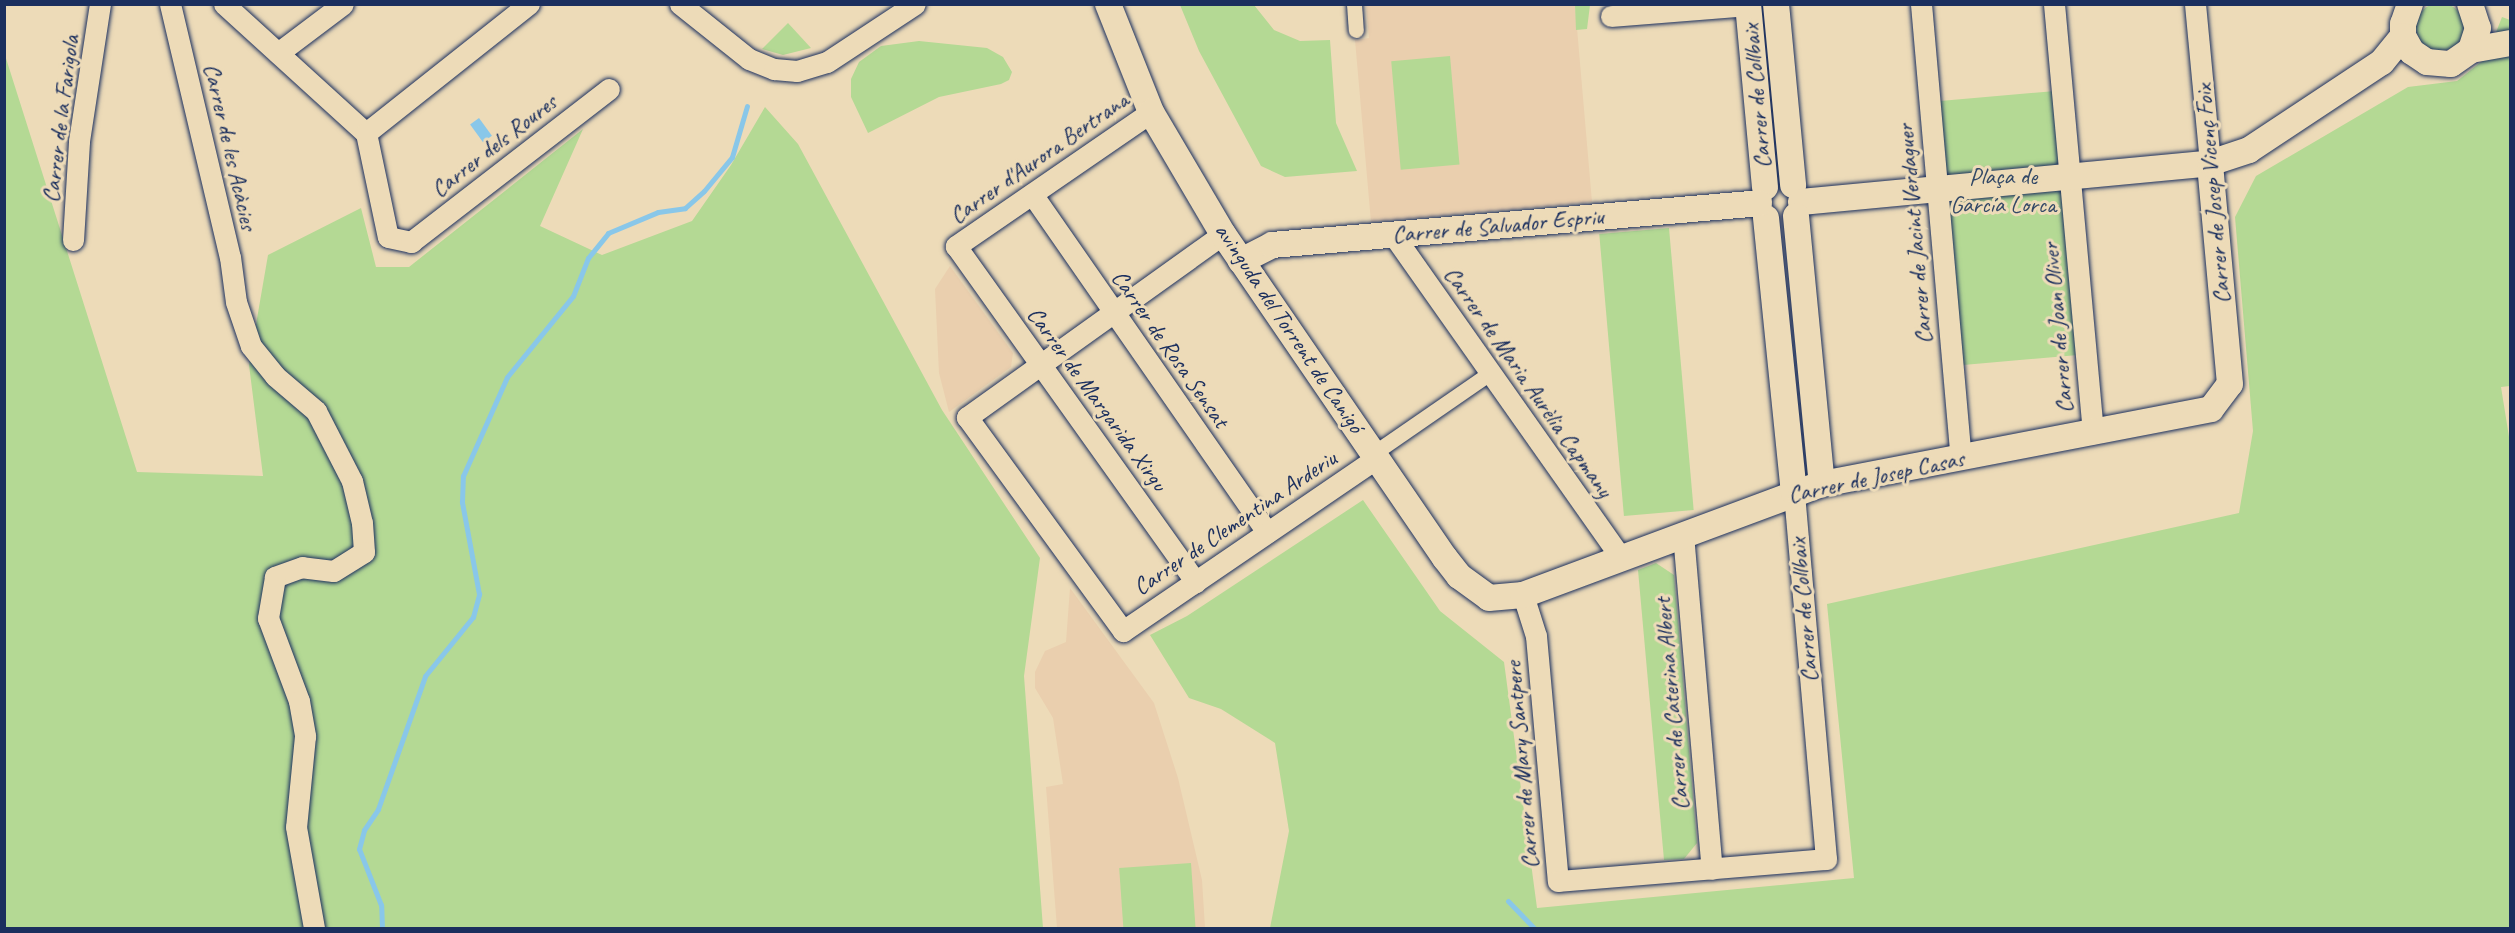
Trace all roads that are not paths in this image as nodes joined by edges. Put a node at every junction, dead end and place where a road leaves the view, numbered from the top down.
1 (100, 4) edge
2 (170, 4) edge
3 (224, 4) edge
4 (343, 4) edge
5 (529, 4) edge
6 (680, 4) edge
7 (1108, 4) edge
8 (1354, 4) edge
9 (1776, 4) edge
10 (1921, 4) edge
11 (2054, 4) edge
12 (2195, 4) edge
13 (1748, 5) edge
14 (902, 8) edge
15 (2472, 8) edge
16 (1611, 16) dead end
17 (2401, 16) edge
18 (1356, 30) dead end
19 (2511, 43) edge
20 (2471, 50) junction
21 (278, 53) junction
22 (2421, 60) junction
23 (2382, 62) junction
24 (609, 89) dead end
25 (1151, 112) junction
26 (366, 133) junction
27 (2211, 163) junction
28 (2070, 177) junction
29 (1936, 189) junction
30 (1032, 194) junction
31 (1797, 201) junction
32 (1763, 203) junction
33 (1223, 234) junction
34 (1394, 236) junction
35 (74, 240) dead end
36 (956, 246) joint
37 (1241, 261) junction
38 (1113, 313) junction
39 (1041, 364) junction
40 (1490, 373) junction
41 (2230, 384) joint
42 (2093, 433) junction
43 (1375, 456) junction
44 (1961, 458) junction
45 (1822, 484) junction
46 (1794, 493) junction
47 (1267, 532) junction
48 (1683, 534) junction
49 (1621, 558) junction
50 (1196, 582) junction
51 (1523, 595) junction
52 (1826, 859) joint
53 (1712, 869) junction
54 (314, 928) edge

1 - 35 street, Carrer de la Farigola
2 - 54 street, Carrer de les Acàcies
3 - 21 street
4 - 21 street
5 - 26 street
6 - 14 street
7 - 25 street, avinguda del Torrent de Canigó
8 - 18 street
9 - 31 street, Carrer de Collbaix
10 - 29 street, Carrer de Jacint Verdaguer
11 - 28 street, Carrer de Joan Oliver
12 - 27 street, Carrer de Josep Vicenç Foix
13 - 16 street
13 - 32 street, Carrer de Collbaix
15 - 19 street
15 - 20 street
17 - 22 street
17 - 23 street
19 - 20 street
20 - 22 street
21 - 26 street
22 - 23 street
23 - 27 street
24 - 26 street, Carrer dels Roures
25 - 30 street, Carrer d'Aurora Bertrana
25 - 33 street, avinguda del Torrent de Canigó
27 - 28 street
27 - 41 street, Carrer de Josep Vicenç Foix
28 - 29 street
28 - 42 street, Carrer de Joan Oliver
29 - 31 street
29 - 44 street, Carrer de Jacint Verdaguer
30 - 36 street, Carrer d'Aurora Bertrana
30 - 38 street, Carrer de Rosa Sensat
31 - 32 street
31 - 32 street
31 - 45 street, Carrer de Collbaix
32 - 34 street, Carrer de Salvador Espriu
32 - 46 street, Carrer de Collbaix
33 - 37 street, avinguda del Torrent de Canigó
33 - 38 street
34 - 37 street, Carrer de Salvador Espriu
34 - 40 street, Carrer de Maria Aurèlia Capmany
36 - 39 street, Carrer de Margarida Xirgu
37 - 43 street, avinguda del Torrent de Canigó
38 - 39 street
38 - 47 street, Carrer de Rosa Sensat
39 - 50 street, Carrer de Margarida Xirgu
39 - 50 street, Carrer de Clementina Arderiu
40 - 43 street
40 - 49 street, Carrer de Maria Aurèlia Capmany
41 - 42 street, Carrer de Josep Casas
42 - 44 street, Carrer de Josep Casas
43 - 47 street, Carrer de Clementina Arderiu
43 - 51 street, avinguda del Torrent de Canigó
44 - 45 street, Carrer de Josep Casas
45 - 46 street, Carrer de Josep Casas
46 - 48 street, Carrer de Josep Casas
46 - 52 street, Carrer de Collbaix
47 - 50 street, Carrer de Clementina Arderiu
48 - 49 street, Carrer de Josep Casas
48 - 53 street, Carrer de Caterina Albert
49 - 51 street, Carrer de Josep Casas
51 - 53 street, Carrer de Mary Santpere
52 - 53 street, Carrer de Mary Santpere

